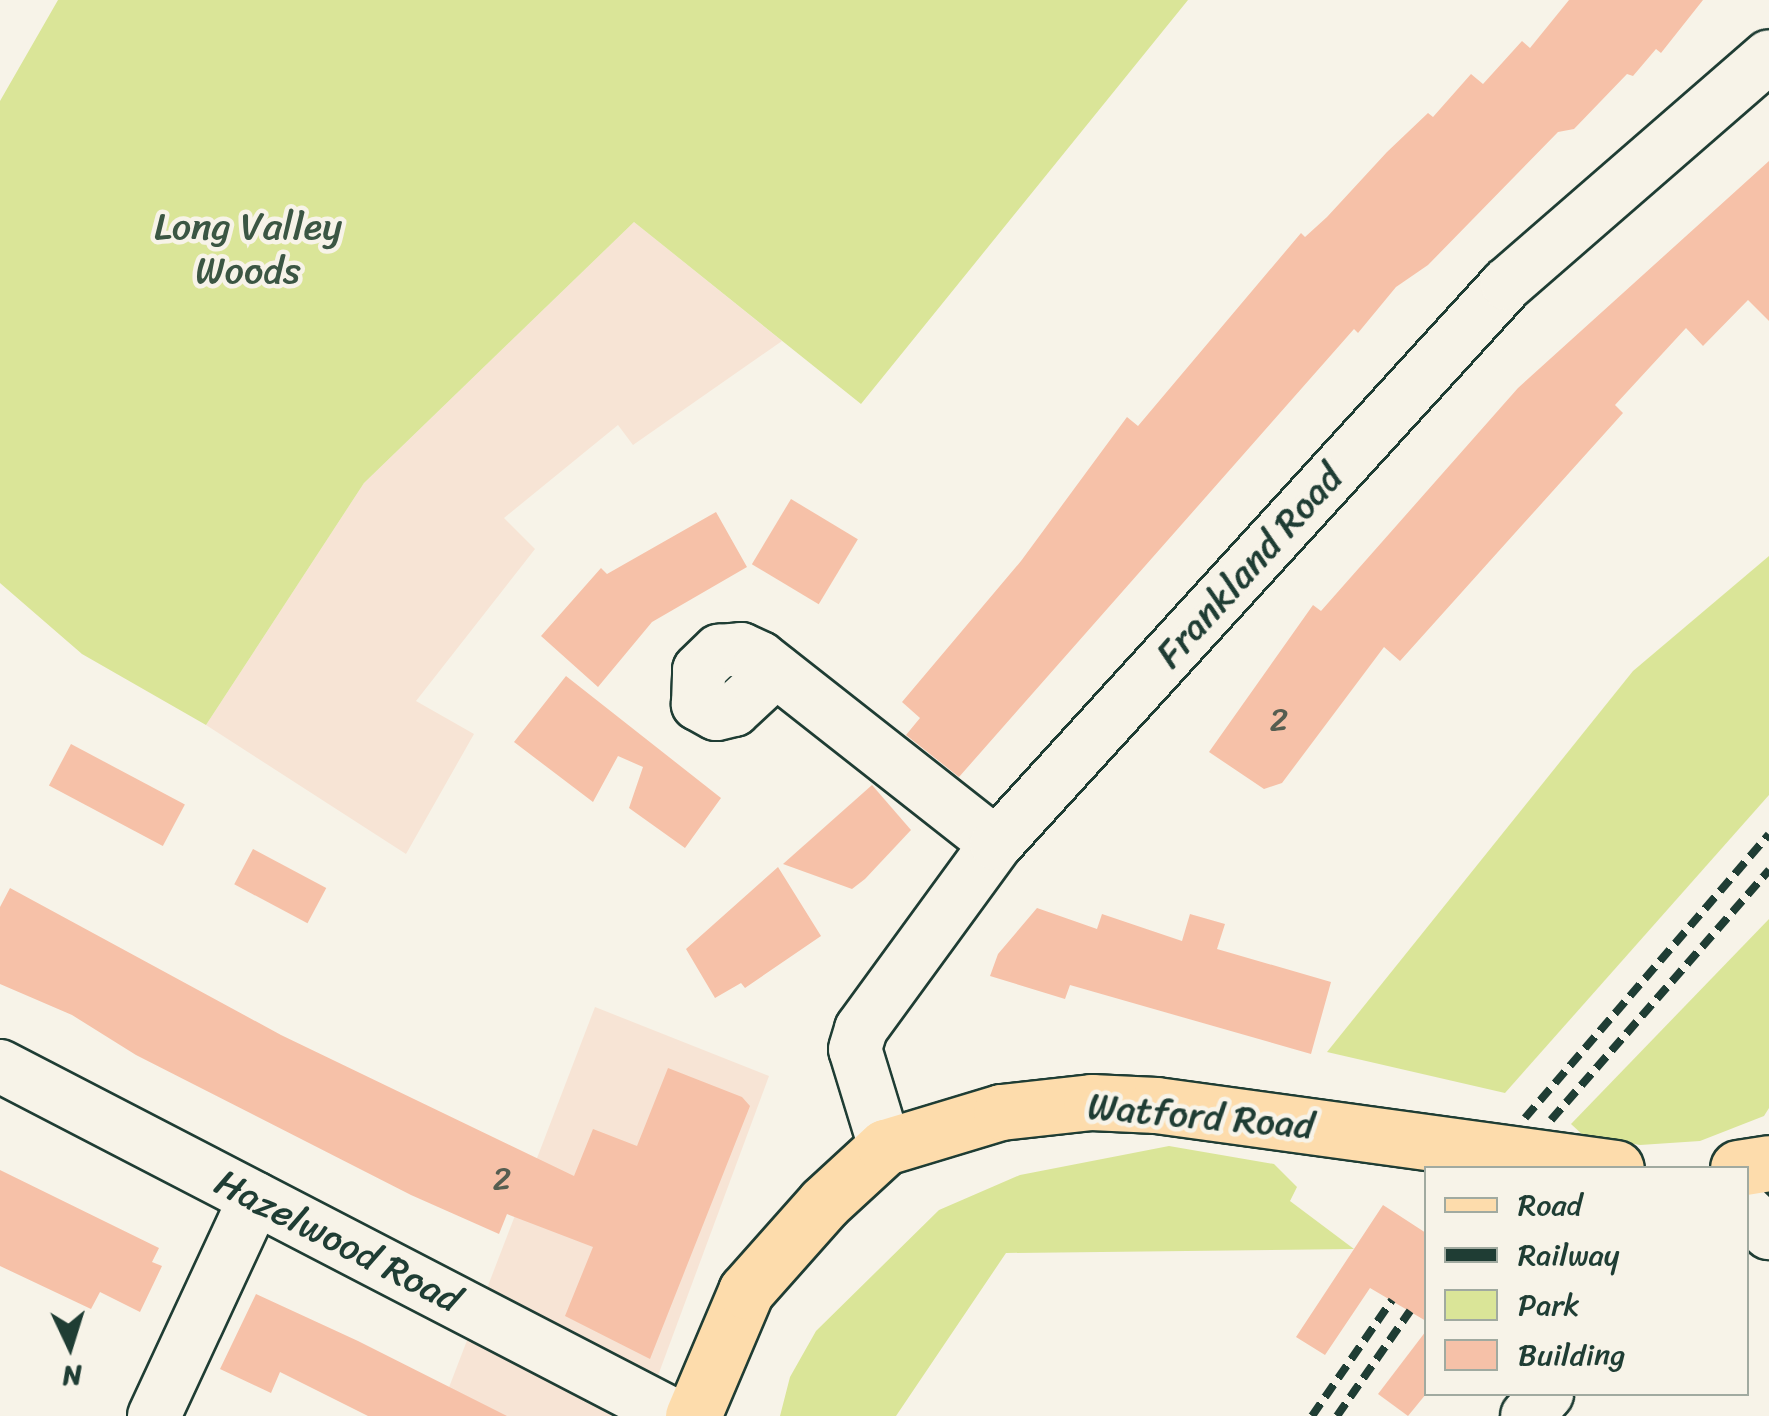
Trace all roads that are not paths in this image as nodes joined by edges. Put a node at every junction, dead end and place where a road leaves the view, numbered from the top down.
1 (1769, 56) edge
2 (776, 672) dead end
3 (996, 844) junction
4 (0, 1066) edge
5 (885, 1147) junction
6 (1602, 1166) edge
7 (256, 1198) junction
8 (1749, 1214) edge
9 (1769, 1233) edge
10 (1544, 1396) edge
11 (154, 1416) edge
12 (675, 1416) edge
13 (693, 1416) edge
14 (1527, 1416) edge

1 - 3 street, Frankland Road
2 - 3 street
3 - 5 street, Frankland Road
4 - 7 street, Hazelwood Road
5 - 6 main road, Watford Road
5 - 13 main road, Watford Road
7 - 11 street
7 - 12 street, Hazelwood Road
8 - 9 street
10 - 14 street

